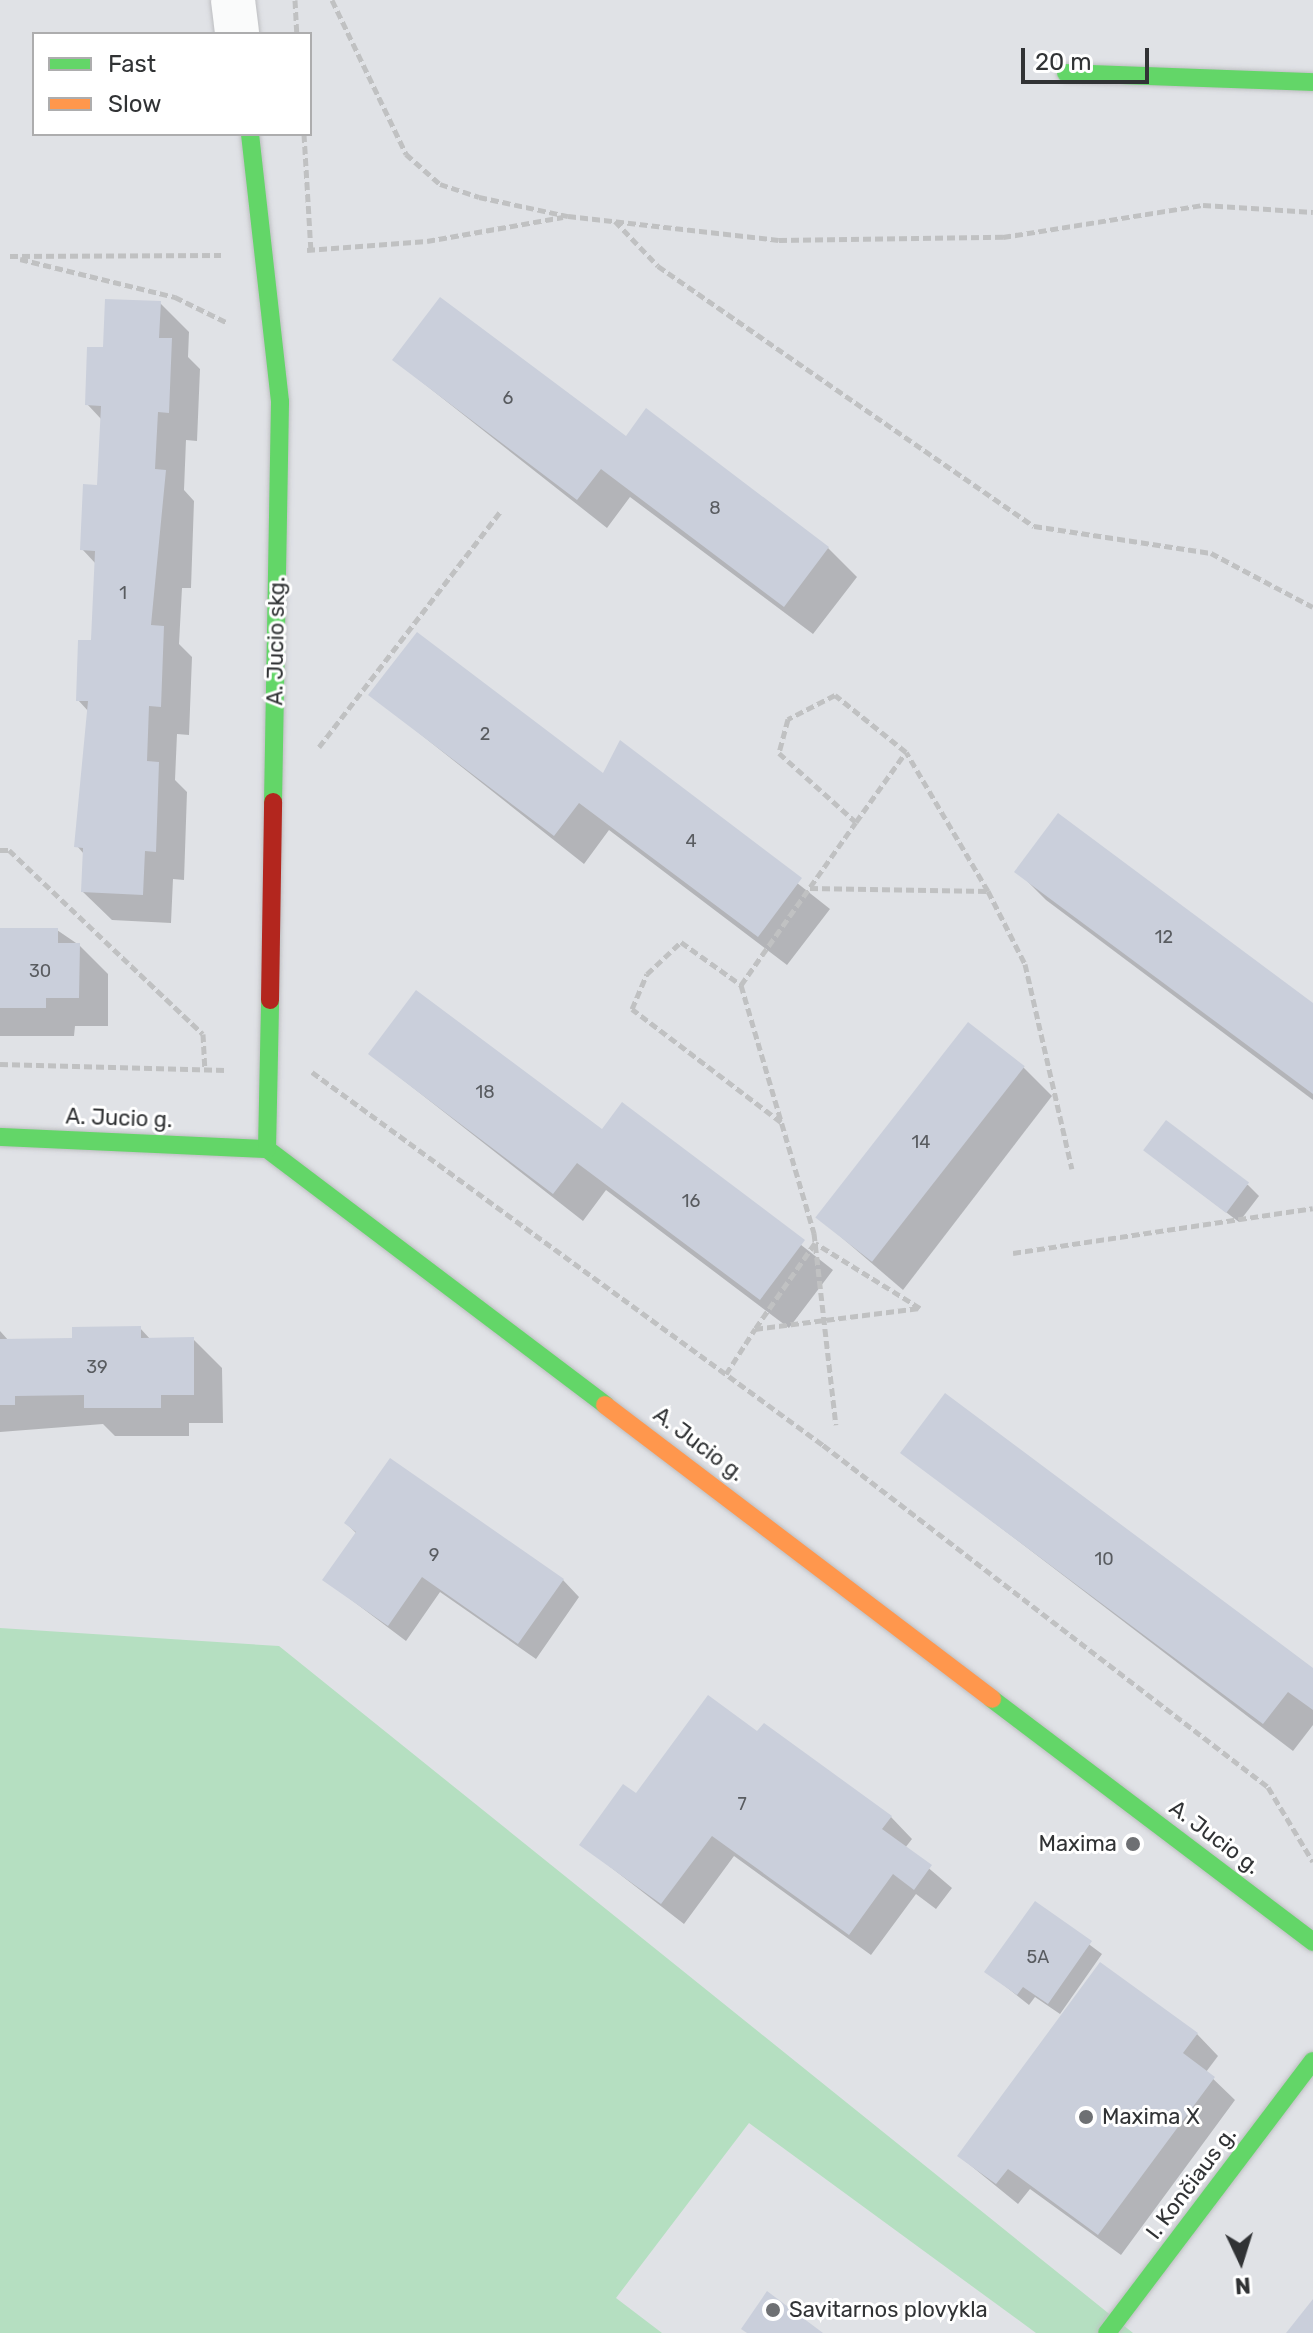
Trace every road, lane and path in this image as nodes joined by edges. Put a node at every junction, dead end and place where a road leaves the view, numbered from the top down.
1 (233, 0) edge
2 (295, 0) edge
3 (332, 0) edge
4 (237, 32) edge
5 (297, 32) edge
6 (1066, 73) dead end
7 (1313, 82) edge
8 (250, 136) edge
9 (1313, 212) edge
10 (615, 221) junction
11 (0, 253) edge
12 (276, 347) junction
13 (501, 511) dead end
14 (1313, 607) edge
15 (316, 751) dead end
16 (906, 752) junction
17 (856, 822) junction
18 (0, 850) edge
19 (810, 888) junction
20 (988, 891) junction
21 (741, 985) junction
22 (0, 1064) edge
23 (205, 1069) junction
24 (268, 1070) junction
25 (781, 1122) junction
26 (0, 1137) edge
27 (267, 1149) junction
28 (1072, 1169) dead end
29 (1313, 1208) edge
30 (815, 1243) junction
31 (1013, 1253) dead end
32 (824, 1318) junction
33 (755, 1329) junction
34 (726, 1374) junction
35 (836, 1425) dead end
36 (1313, 1862) edge
37 (1313, 1942) edge
38 (1313, 2061) edge
39 (1107, 2333) edge

1 - 4 street
2 - 5 path
3 - 10 path
6 - 7 street
8 - 12 street, A. Jucio skg.
9 - 10 path
10 - 14 path
11 - 12 path
12 - 24 street, A. Jucio skg.
13 - 15 path
16 - 17 path
16 - 17 path
16 - 20 path
17 - 19 path
18 - 23 path
19 - 20 path
19 - 21 path
20 - 28 path
21 - 25 path
21 - 25 path
22 - 23 path
23 - 24 path
24 - 27 street, A. Jucio skg.
24 - 34 path
25 - 30 path
26 - 27 street, A. Jucio g.
27 - 37 street, A. Jucio g.
29 - 31 path
30 - 32 path
30 - 32 path
30 - 33 path
32 - 33 path
32 - 35 path
33 - 34 path
34 - 36 path
38 - 39 street, I. Končiaus g.

